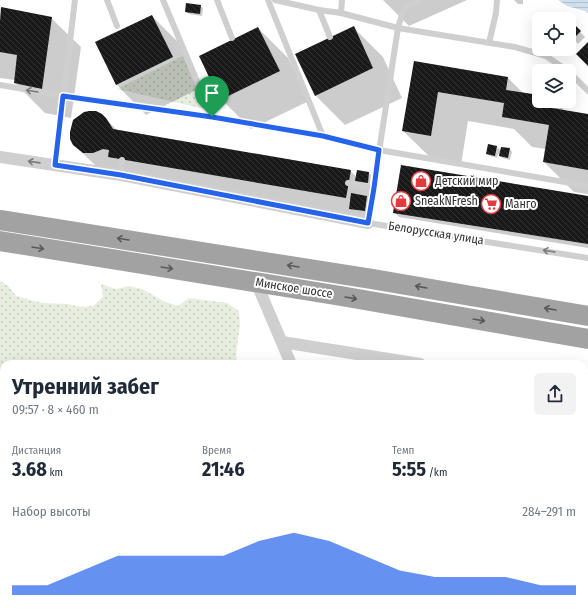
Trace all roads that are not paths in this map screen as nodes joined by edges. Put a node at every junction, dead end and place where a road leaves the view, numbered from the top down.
1 (75, 0) edge
2 (107, 0) edge
3 (163, 0) edge
4 (217, 0) edge
5 (268, 0) edge
6 (275, 0) edge
7 (342, 0) edge
8 (417, 0) edge
9 (497, 0) edge
10 (319, 10) junction
11 (341, 13) junction
12 (117, 26) dead end
13 (398, 28) junction
14 (330, 36) dead end
15 (232, 38) dead end
16 (489, 43) junction
17 (558, 64) edge
18 (576, 79) edge
19 (0, 85) edge
20 (588, 91) edge
21 (63, 96) junction
22 (212, 117) junction
23 (323, 136) junction
24 (379, 150) junction
25 (0, 157) edge
26 (122, 160) dead end
27 (55, 165) junction
28 (121, 175) junction
29 (348, 183) dead end
30 (588, 186) edge
31 (374, 188) junction
32 (0, 220) edge
33 (368, 223) junction
34 (0, 241) edge
35 (588, 258) edge
36 (256, 282) junction
37 (588, 316) edge
38 (588, 339) edge
39 (282, 342) junction
40 (289, 360) edge
41 (395, 360) edge

1 - 21 lane
2 - 12 lane
3 - 22 lane
4 - 15 lane
5 - 23 lane
6 - 10 lane
7 - 11 lane
8 - 13 lane
9 - 16 lane
10 - 11 lane
10 - 14 lane
11 - 13 lane
13 - 16 lane
13 - 24 lane
16 - 17 lane
18 - 20 lane
21 -> 19 lane
21 - 22 lane
21 - 27 lane
22 - 23 lane
23 - 24 lane
24 - 30 lane
24 - 31 lane
27 -> 25 street, Белорусская улица
26 - 28 lane
27 - 28 street, Белорусская улица
28 - 33 street, Белорусская улица
29 - 31 lane
31 - 33 lane
37 -> 32 highway, Минское шоссе
35 -> 33 lane, Белорусская улица
34 -> 36 highway, Минское шоссе
36 -> 38 highway, Минское шоссе
36 - 39 street
39 - 40 street
39 - 41 street

